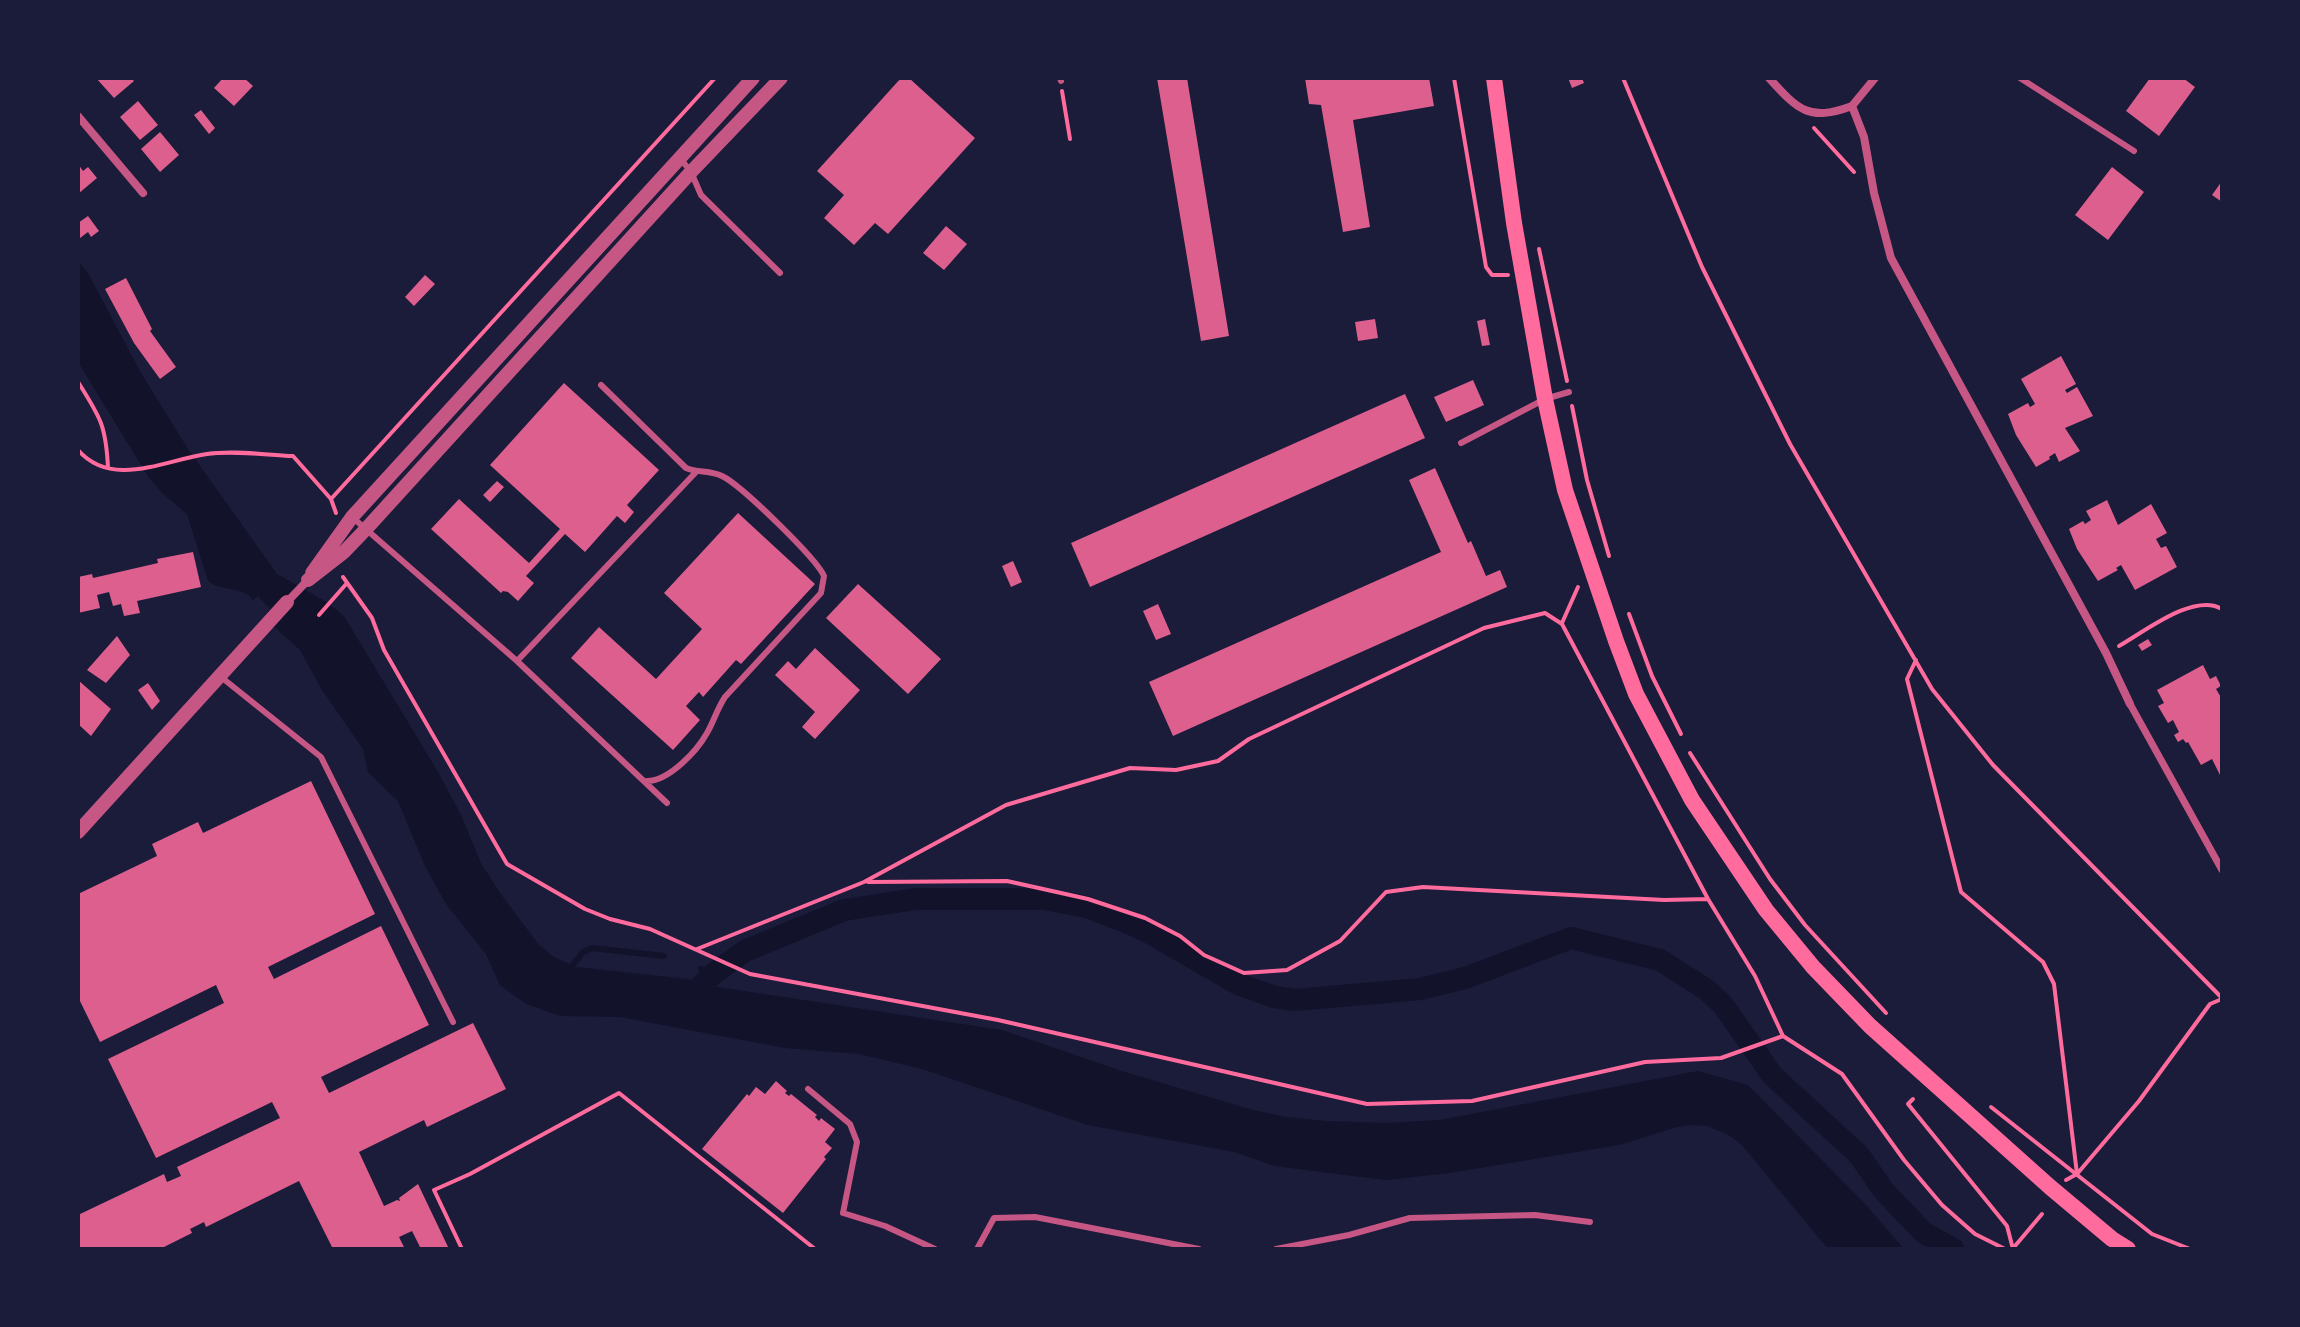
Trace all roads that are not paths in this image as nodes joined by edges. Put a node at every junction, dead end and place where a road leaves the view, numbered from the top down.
1 (753, 78) edge
2 (781, 78) edge
3 (1494, 78) edge
4 (1769, 78) edge
5 (1875, 78) edge
6 (2020, 78) edge
7 (1852, 106) junction
8 (78, 116) edge
9 (2134, 151) dead end
10 (680, 158) junction
11 (691, 172) junction
12 (143, 193) dead end
13 (780, 273) dead end
14 (601, 385) dead end
15 (1569, 392) road end
16 (1545, 399) junction
17 (1461, 443) dead end
18 (696, 472) junction
19 (352, 517) junction
20 (366, 529) junction
21 (308, 580) junction
22 (287, 602) joint
23 (517, 661) junction
24 (219, 676) junction
25 (2130, 704) joint
26 (647, 781) junction
27 (667, 803) dead end
28 (78, 832) edge
29 (2222, 870) edge
30 (453, 1022) dead end
31 (808, 1089) dead end
32 (1590, 1222) dead end
33 (935, 1249) edge
34 (977, 1249) edge
35 (1199, 1249) edge
36 (1276, 1249) edge
37 (2128, 1249) edge

1 - 10 street
2 - 11 street
3 - 16 main road
4 - 7 street
5 - 7 street
6 - 9 lane
7 - 25 street
8 - 12 street
10 - 11 lane
10 - 19 street
11 - 13 lane
11 - 20 street
14 - 18 lane
15 - 16 lane
16 - 17 lane
16 - 37 main road
18 - 23 lane
18 - 26 lane
19 - 20 lane
19 - 21 street
20 - 21 street
20 - 23 lane
21 - 22 street
22 - 24 street
23 - 26 lane
24 - 28 street
24 - 30 lane
25 - 29 street
26 - 27 lane
31 - 33 lane
32 - 36 lane
34 - 35 lane

